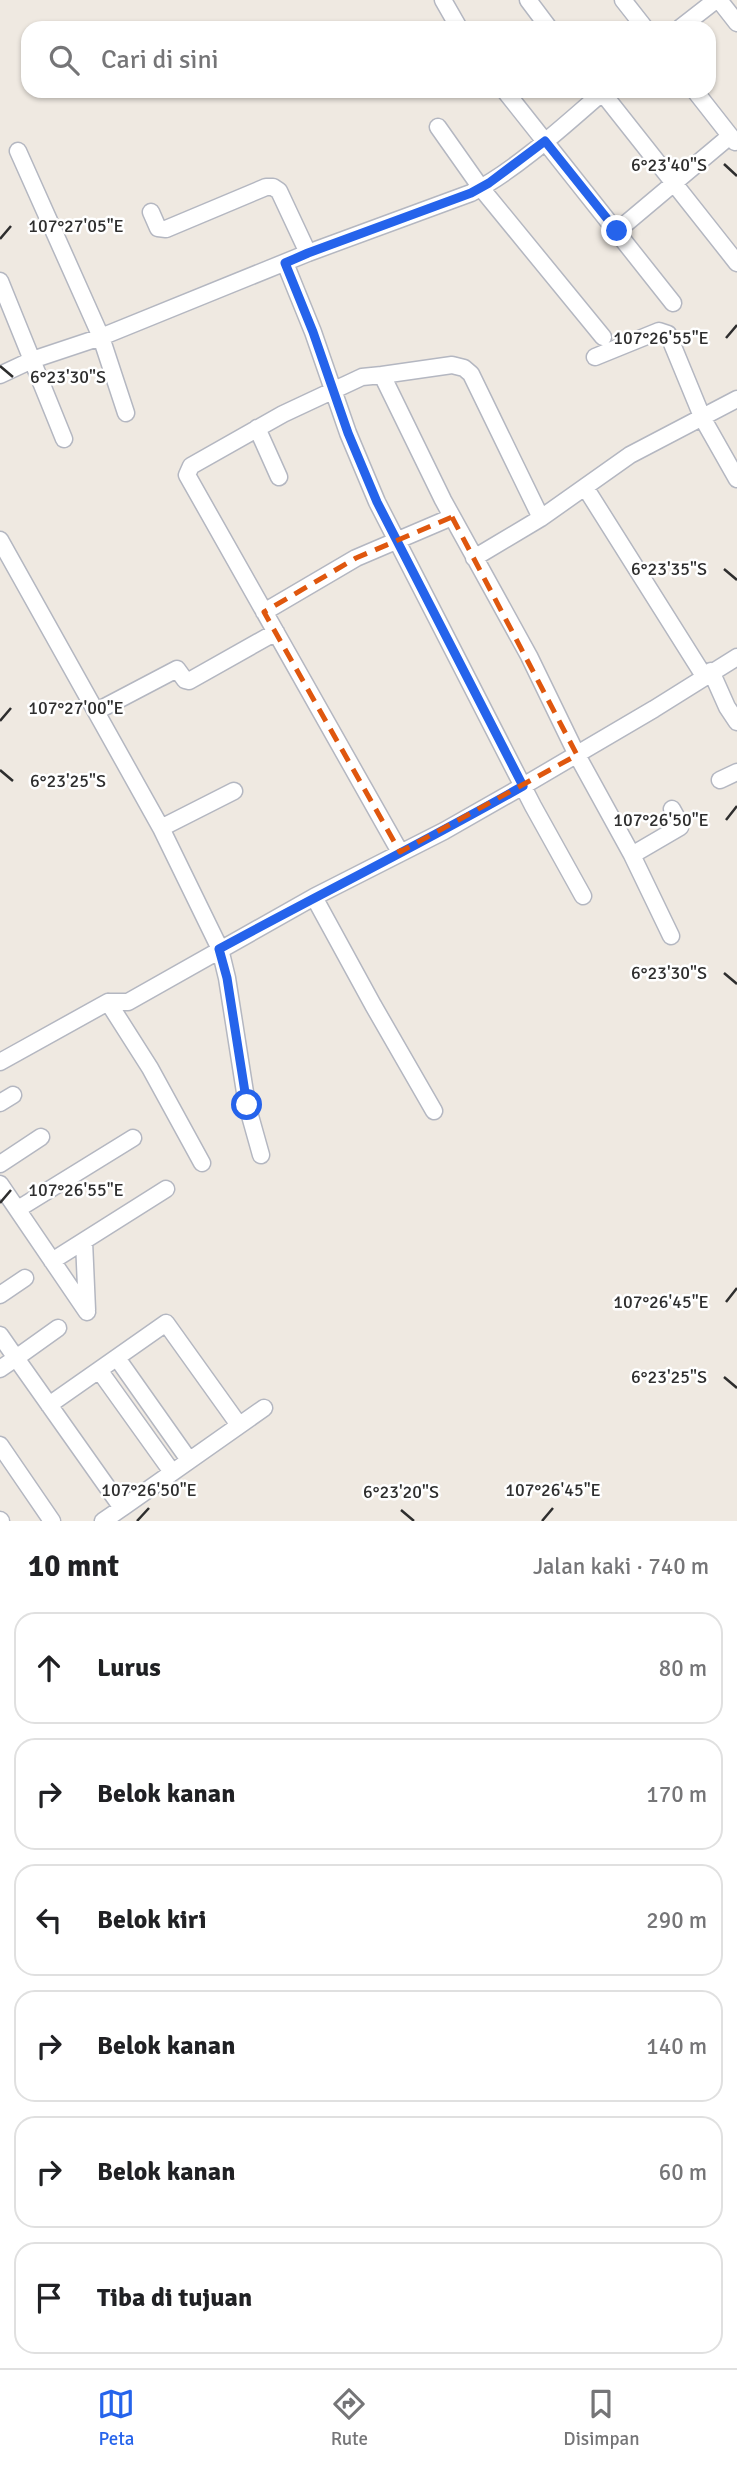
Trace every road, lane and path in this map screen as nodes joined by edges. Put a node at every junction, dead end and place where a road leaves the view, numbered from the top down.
1 (443, 0) edge
2 (528, 0) edge
3 (624, 0) edge
4 (718, 0) edge
5 (455, 21) edge
6 (544, 21) edge
7 (640, 21) edge
8 (690, 21) edge
9 (737, 23) edge
10 (511, 98) edge
11 (596, 98) edge
12 (608, 98) edge
13 (701, 98) edge
14 (438, 127) dead end
15 (734, 140) edge
16 (545, 141) junction
17 (18, 151) dead end
18 (674, 183) junction
19 (481, 188) junction
20 (151, 212) dead end
21 (617, 231) junction
22 (308, 253) junction
23 (285, 263) junction
24 (737, 263) edge
25 (0, 281) edge
26 (673, 303) dead end
27 (101, 337) junction
28 (603, 337) dead end
29 (595, 357) dead end
30 (32, 360) junction
31 (0, 375) edge
32 (382, 375) junction
33 (332, 391) junction
34 (737, 399) edge
35 (126, 413) dead end
36 (703, 419) junction
37 (257, 428) junction
38 (64, 439) dead end
39 (279, 477) dead end
40 (737, 479) edge
41 (585, 487) junction
42 (452, 517) junction
43 (541, 518) junction
44 (396, 539) junction
45 (0, 540) edge
46 (474, 558) junction
47 (264, 612) junction
48 (276, 632) junction
49 (737, 657) edge
50 (708, 674) junction
51 (97, 711) junction
52 (737, 722) edge
53 (577, 755) junction
54 (737, 772) edge
55 (720, 780) dead end
56 (523, 786) junction
57 (234, 791) dead end
58 (672, 809) dead end
59 (161, 828) junction
60 (400, 852) junction
61 (632, 855) junction
62 (583, 896) dead end
63 (314, 897) junction
64 (671, 936) dead end
65 (219, 949) junction
66 (108, 1002) junction
67 (0, 1062) edge
68 (434, 1111) dead end
69 (40, 1137) dead end
70 (134, 1138) dead end
71 (261, 1155) dead end
72 (202, 1163) dead end
73 (0, 1164) edge
74 (0, 1184) edge
75 (166, 1189) dead end
76 (18, 1209) junction
77 (83, 1241) junction
78 (52, 1261) junction
79 (25, 1278) dead end
80 (0, 1295) edge
81 (58, 1328) dead end
82 (0, 1335) edge
83 (117, 1357) junction
84 (16, 1358) junction
85 (0, 1369) edge
86 (99, 1370) junction
87 (49, 1405) junction
88 (264, 1408) dead end
89 (239, 1425) junction
90 (0, 1445) edge
91 (190, 1460) junction
92 (172, 1472) junction
93 (122, 1508) junction
94 (52, 1521) edge
95 (103, 1521) edge

1 - 5 street
2 - 6 street
3 - 7 street
4 - 8 street
4 - 9 street
10 - 16 street
11 - 16 street
12 - 18 street
13 - 15 street
14 - 19 street
15 - 18 street
16 - 19 street
16 - 21 street
17 - 27 street
18 - 21 street
18 - 24 street
19 - 22 street
19 - 28 street
20 - 22 street
21 - 26 street
22 - 23 street
23 - 27 street
23 - 33 street
25 - 30 street
27 - 30 street
27 - 35 street
29 - 36 street
30 - 31 street
30 - 38 street
32 - 33 street
32 - 42 street
32 - 43 street
33 - 37 street
33 - 44 street
34 - 36 street
36 - 40 street
36 - 41 street
37 - 39 street
37 - 47 street
41 - 43 street
41 - 50 street
42 - 44 street
42 - 46 street
43 - 46 street
44 - 47 street
44 - 56 street
45 - 51 street
46 - 53 street
47 - 48 street
48 - 51 street
48 - 60 street
49 - 50 street
50 - 52 street
50 - 53 street
51 - 59 street
53 - 56 street
53 - 61 street
54 - 55 street
56 - 60 street
56 - 62 street
57 - 59 street
58 - 61 street
59 - 65 street
60 - 63 street
61 - 64 street
63 - 65 street
63 - 68 street
65 - 66 street
65 - 71 street
66 - 67 street
66 - 72 street
69 - 73 street
70 - 76 street
74 - 76 street
75 - 77 street
76 - 78 street
77 - 78 street
77 - 78 street
79 - 80 street
81 - 84 street
82 - 84 street
83 - 86 street
83 - 89 street
83 - 91 street
84 - 85 street
84 - 87 street
86 - 87 street
86 - 92 street
87 - 93 street
88 - 89 street
89 - 91 street
90 - 94 street
91 - 92 street
92 - 93 street
93 - 95 street

